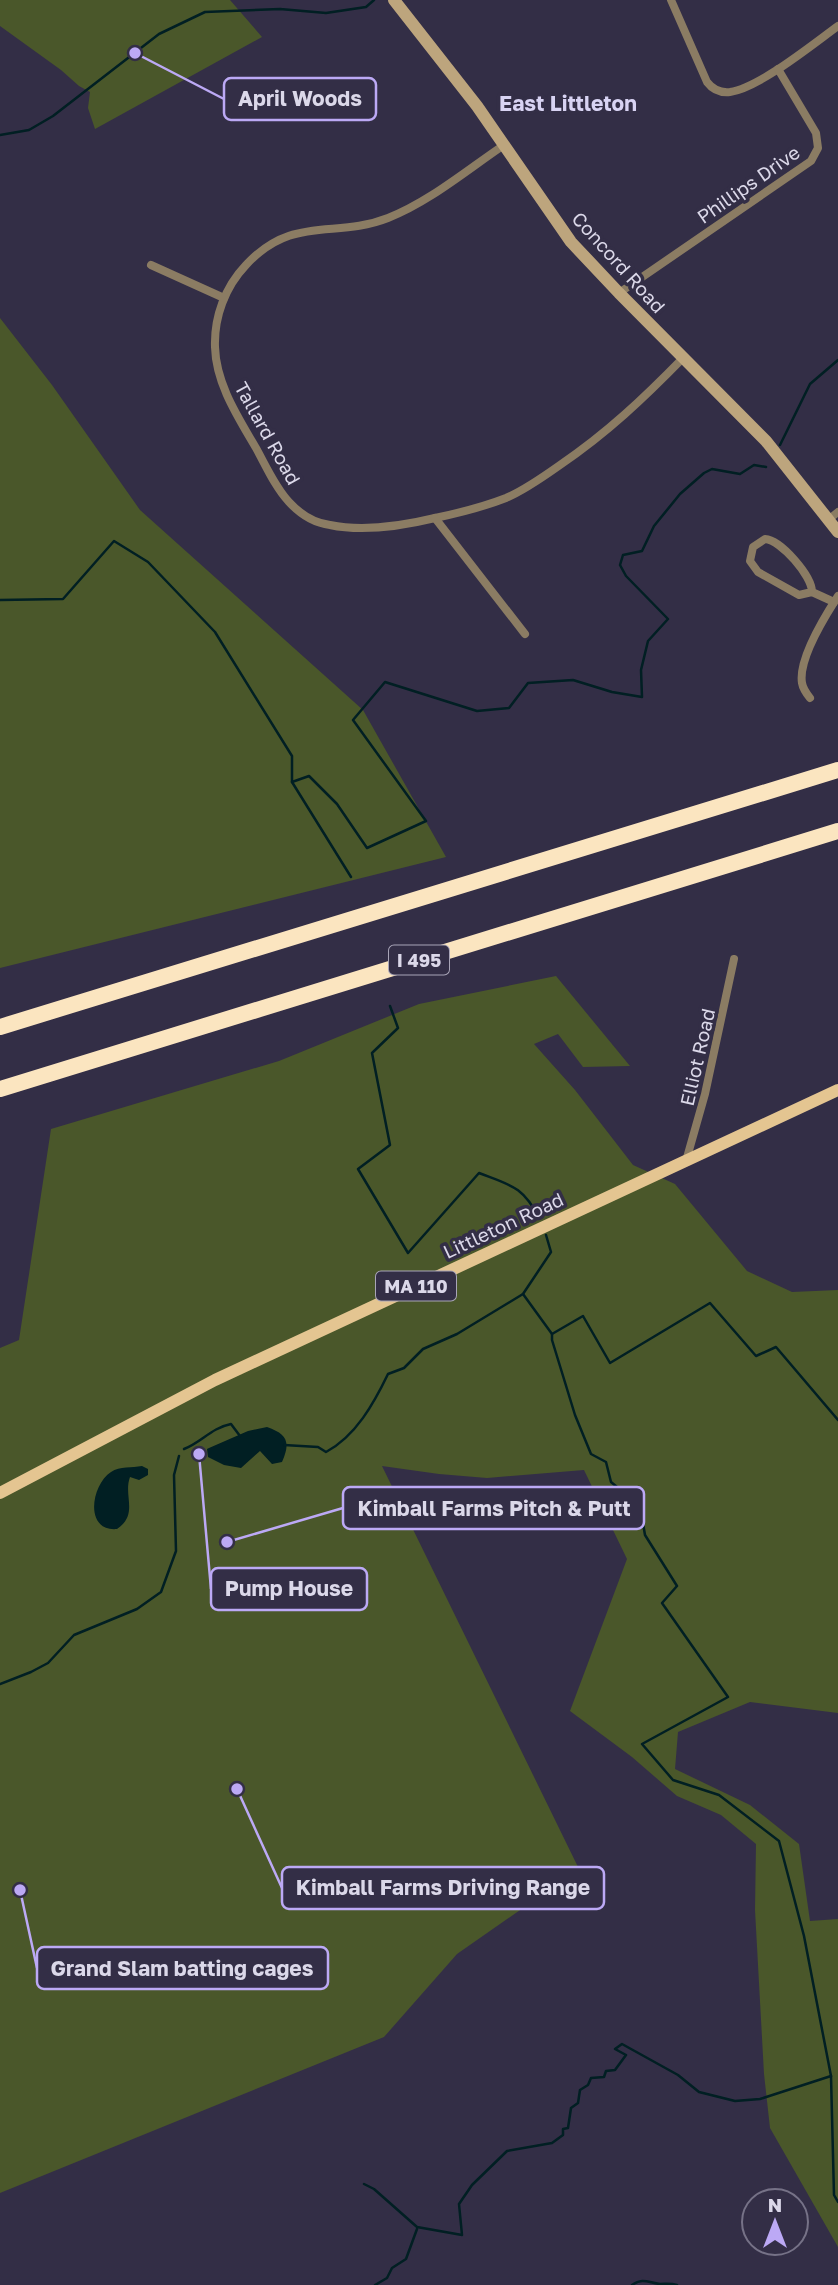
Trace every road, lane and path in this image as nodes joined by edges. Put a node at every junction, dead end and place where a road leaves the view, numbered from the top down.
1 (394, 0) edge
2 (671, 0) edge
3 (838, 26) edge
4 (778, 69) junction
5 (504, 145) junction
6 (151, 265) dead end
7 (618, 293) junction
8 (224, 298) junction
9 (683, 358) junction
10 (833, 516) edge
11 (435, 518) junction
12 (838, 531) edge
13 (812, 592) junction
14 (836, 599) edge
15 (526, 634) dead end
16 (810, 698) dead end
17 (838, 770) edge
18 (838, 831) edge
19 (734, 959) dead end
20 (0, 1027) edge
21 (0, 1089) edge
22 (838, 1090) edge
23 (686, 1161) junction
24 (0, 1493) edge

1 - 5 main road, Concord Road
2 - 4 street
3 - 4 street
4 - 7 street, Phillips Drive
5 - 7 main road, Concord Road
5 - 8 street, Tallard Road
6 - 8 street
7 - 9 main road, Concord Road
8 - 11 street, Tallard Road
9 - 10 main road, Concord Road
9 - 11 street, Tallard Road
10 - 12 main road, Concord Road
11 - 15 street
13 - 13 street
13 - 14 street
14 - 16 street
17 - 20 highway
18 - 21 highway, I 495
19 - 23 street, Elliot Road
22 - 23 main road, Littleton Road / MA 110
23 - 24 main road, Littleton Road / MA 110

